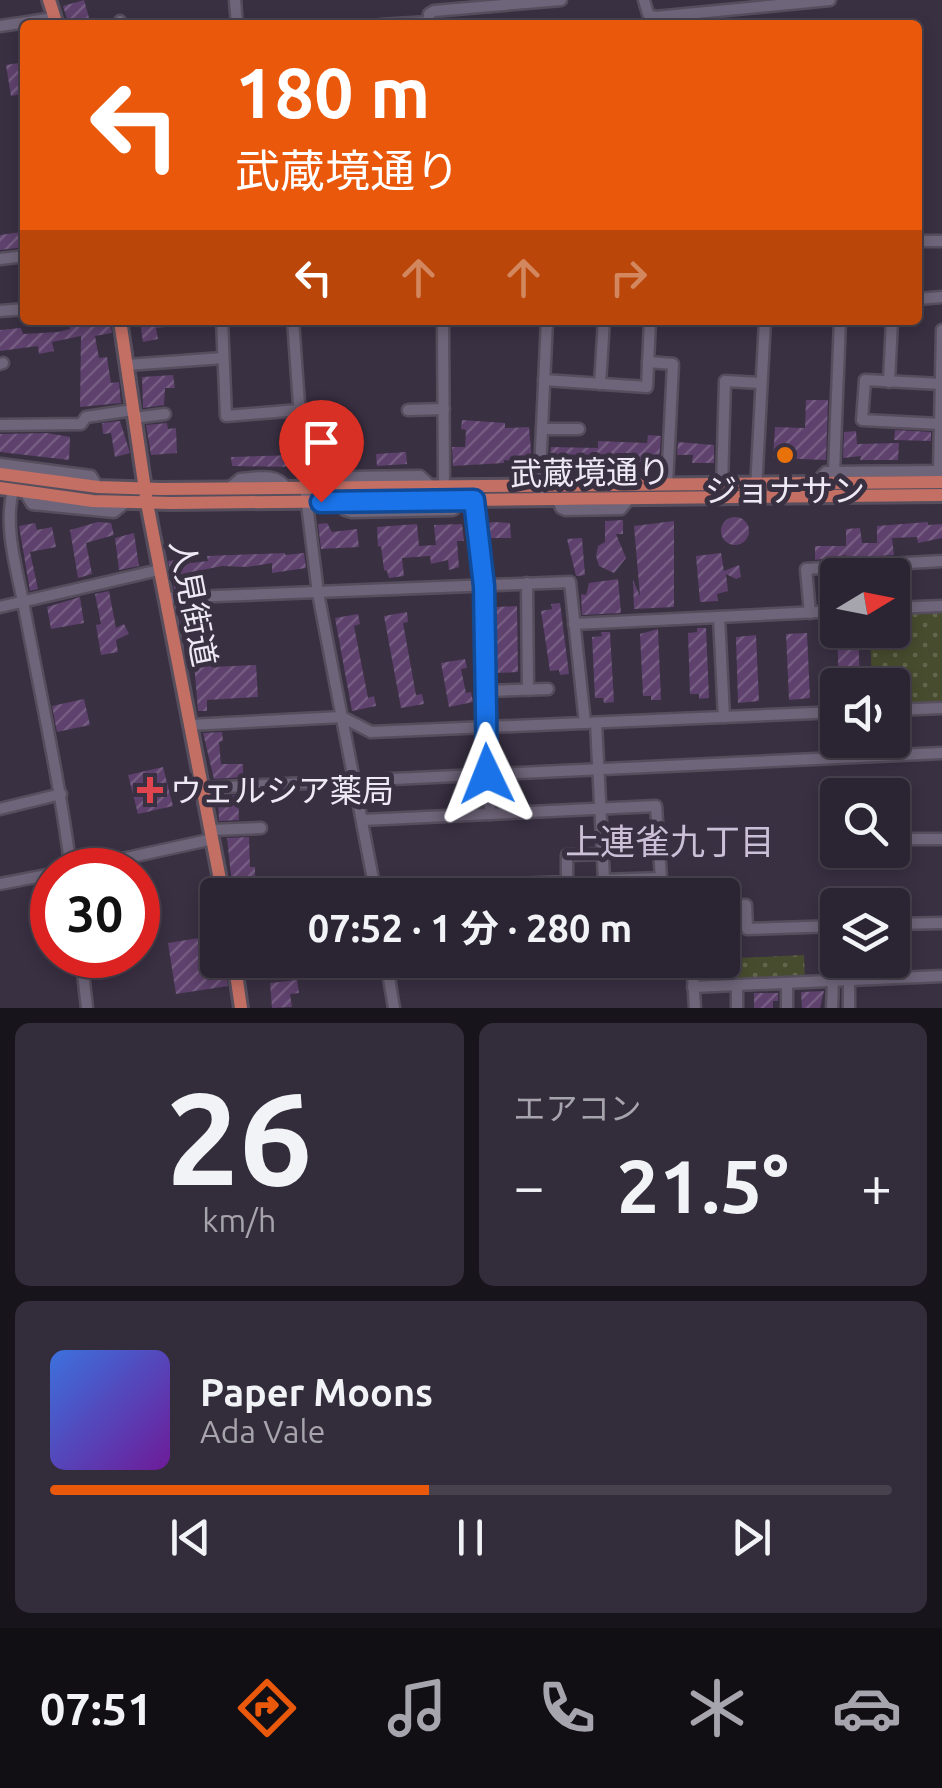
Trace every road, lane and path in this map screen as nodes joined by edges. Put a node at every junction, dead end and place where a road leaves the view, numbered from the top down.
1 (561, 0) edge
2 (698, 0) edge
3 (830, 0) edge
4 (752, 4) edge
5 (699, 13) junction
6 (428, 20) edge
7 (681, 20) edge
8 (121, 325) edge
9 (222, 325) edge
10 (293, 325) edge
11 (443, 325) edge
12 (548, 325) edge
13 (604, 325) edge
14 (650, 325) edge
15 (764, 325) edge
16 (840, 325) edge
17 (892, 325) edge
18 (942, 330) edge
19 (223, 358) junction
20 (648, 362) junction
21 (127, 365) junction
22 (544, 380) junction
23 (760, 382) junction
24 (889, 382) junction
25 (600, 384) junction
26 (941, 384) edge
27 (444, 409) junction
28 (299, 410) junction
29 (408, 410) dead end
30 (134, 414) junction
31 (164, 414) dead end
32 (940, 424) edge
33 (0, 425) edge
34 (542, 429) junction
35 (580, 429) dead end
36 (0, 464) edge
37 (834, 472) junction
38 (0, 474) edge
39 (941, 474) edge
40 (815, 483) junction
41 (667, 484) junction
42 (682, 484) junction
43 (722, 484) junction
44 (437, 486) junction
45 (98, 487) junction
46 (13, 490) edge
47 (756, 490) junction
48 (539, 492) junction
49 (306, 495) junction
50 (340, 495) junction
51 (942, 495) edge
52 (146, 496) junction
53 (713, 498) junction
54 (468, 500) junction
55 (942, 562) edge
56 (159, 570) junction
57 (527, 584) junction
58 (484, 586) junction
59 (318, 593) junction
60 (165, 598) junction
61 (24, 601) junction
62 (942, 606) edge
63 (0, 607) edge
64 (910, 607) edge
65 (820, 612) edge
66 (810, 613) junction
67 (718, 616) junction
68 (574, 624) junction
69 (548, 689) dead end
70 (528, 690) junction
71 (485, 691) junction
72 (942, 708) edge
73 (910, 709) edge
74 (820, 713) edge
75 (342, 717) junction
76 (724, 717) junction
77 (591, 723) junction
78 (189, 725) junction
79 (352, 725) junction
80 (485, 728) junction
81 (346, 739) junction
82 (942, 753) edge
83 (598, 770) junction
84 (487, 774) junction
85 (354, 780) junction
86 (203, 788) junction
87 (61, 794) junction
88 (600, 809) junction
89 (0, 810) edge
90 (490, 814) junction
91 (363, 820) junction
92 (261, 828) dead end
93 (212, 835) junction
94 (942, 839) edge
95 (910, 840) edge
96 (69, 848) edge
97 (160, 848) edge
98 (602, 854) junction
99 (30, 878) edge
100 (219, 878) edge
101 (373, 878) edge
102 (567, 878) edge
103 (604, 878) edge
104 (661, 878) edge
105 (0, 884) edge
106 (740, 905) edge
107 (942, 923) edge
108 (910, 924) edge
109 (820, 927) edge
110 (942, 976) edge
111 (84, 978) edge
112 (237, 978) edge
113 (389, 978) edge
114 (693, 978) edge
115 (832, 981) junction
116 (849, 981) junction
117 (787, 983) junction
118 (737, 985) junction
119 (693, 987) junction
120 (87, 1008) edge
121 (241, 1008) edge
122 (394, 1008) edge
123 (694, 1008) edge
124 (737, 1008) edge
125 (787, 1008) edge
126 (832, 1008) edge
127 (849, 1008) edge

1 - 6 street
2 - 5 street
3 - 4 street
4 - 5 street
5 - 7 street
8 - 21 main road, 人見街道
9 - 19 street
10 - 28 street
11 - 27 street
12 - 22 street
13 - 25 street
14 - 20 street
15 - 23 street
16 - 37 street
17 - 24 street
18 - 26 street
19 - 21 street
19 - 28 street
20 - 25 street
20 - 41 street
21 - 30 main road, 人見街道
22 - 25 street
22 - 34 street
23 - 43 street
23 - 47 street
24 - 26 street
24 - 32 street
26 - 32 street
27 - 29 street
27 - 44 street
28 - 49 street
30 - 31 street
30 - 33 street
30 - 52 main road, 人見街道
32 - 39 street
34 - 35 street
34 - 48 street
36 - 45 street
37 - 39 street
37 - 40 street
38 - 45 main road, 武蔵境通り
39 - 40 main road, 武蔵境通り
40 - 47 main road, 武蔵境通り
41 - 42 main road, 武蔵境通り
41 - 48 main road, 武蔵境通り
42 - 43 main road, 武蔵境通り
42 - 53 main road
43 - 47 main road, 武蔵境通り
44 - 48 main road, 武蔵境通り
44 - 50 main road, 武蔵境通り
45 - 52 main road, 武蔵境通り
46 - 52 main road, 武蔵境通り
46 - 61 street
47 - 51 main road, 武蔵境通り
47 - 53 main road, 武蔵境通り
48 - 53 main road, 武蔵境通り
48 - 54 main road, 武蔵境通り
49 - 50 main road, 武蔵境通り
49 - 52 main road, 武蔵境通り
49 - 52 main road, 武蔵境通り
49 - 59 street
50 - 54 main road, 武蔵境通り
52 - 56 main road, 人見街道
54 - 58 street
55 - 66 street
56 - 60 main road, 人見街道
56 - 61 street
57 - 58 street
57 - 68 street
57 - 70 street
58 - 59 street
58 - 71 street
59 - 60 street
59 - 75 street
60 - 78 main road, 人見街道
61 - 63 street
61 - 87 street
62 - 64 street
65 - 66 street
66 - 67 street
67 - 68 street
67 - 76 street
68 - 77 street
69 - 70 street
70 - 71 street
71 - 80 street
72 - 73 street
74 - 76 street
75 - 78 street
75 - 79 street
75 - 81 street
76 - 77 street
77 - 80 street
77 - 83 street
78 - 86 main road, 人見街道
79 - 80 street
79 - 81 street
80 - 84 street
81 - 85 street
82 - 83 street
83 - 84 street
83 - 88 street
84 - 85 street
84 - 90 street
85 - 86 street
85 - 91 street
86 - 93 main road, 人見街道
87 - 89 street
87 - 96 street
88 - 90 street
88 - 98 street
88 - 104 street
90 - 91 street
91 - 101 street
92 - 93 street
93 - 97 street
93 - 100 main road, 人見街道
94 - 95 street
98 - 102 street
98 - 103 street
99 - 105 street
106 - 109 street
107 - 108 street
110 - 116 street
111 - 120 street
112 - 121 main road
113 - 122 street
114 - 119 street
115 - 116 street
115 - 117 street
115 - 126 street
116 - 127 street
117 - 118 street
117 - 125 street
118 - 119 street
118 - 124 street
119 - 123 street

